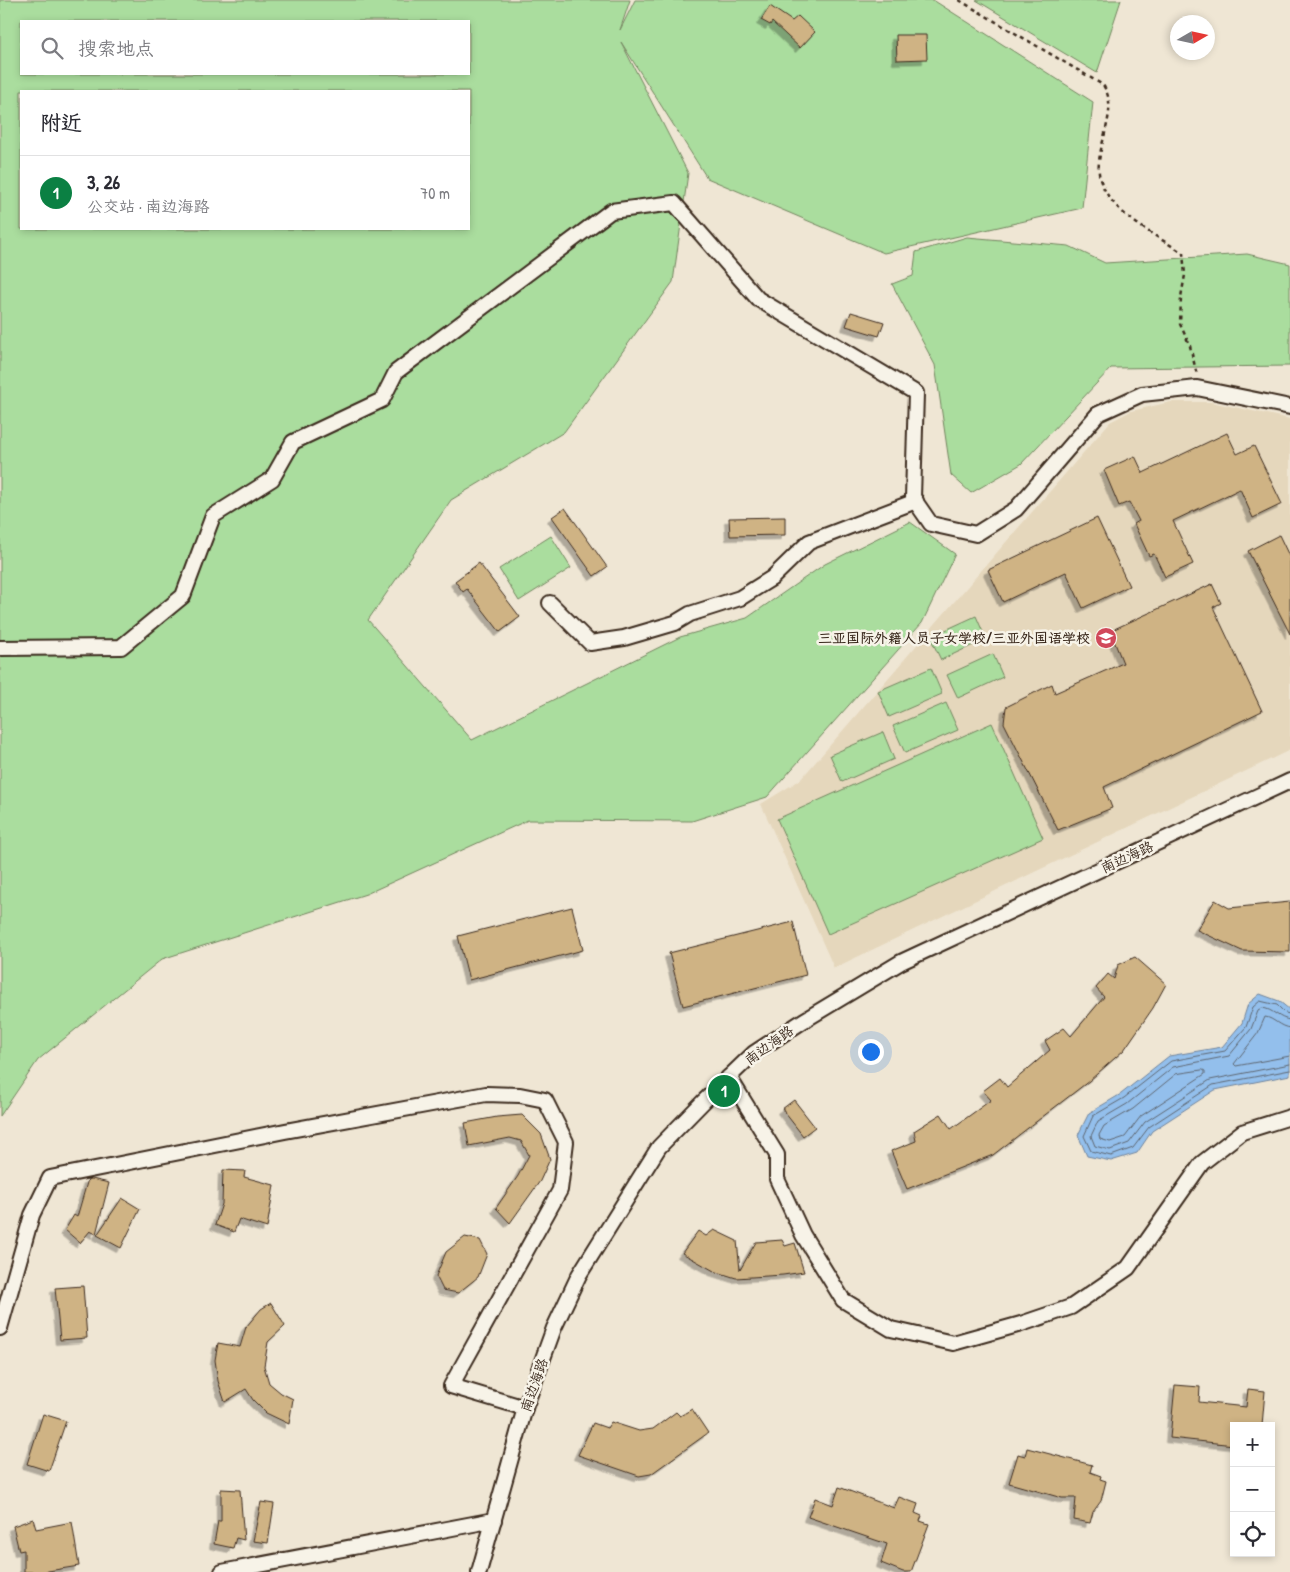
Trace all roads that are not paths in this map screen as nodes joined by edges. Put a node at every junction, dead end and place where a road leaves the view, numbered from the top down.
1 (1290, 407) edge
2 (916, 502) junction
3 (550, 603) dead end
4 (0, 648) edge
5 (1290, 781) edge
6 (729, 1077) junction
7 (1290, 1117) edge
8 (0, 1328) edge
9 (525, 1408) junction
10 (494, 1520) junction
11 (222, 1572) edge
12 (479, 1572) edge

1 - 2 street
2 - 3 street
2 - 4 street
5 - 6 street, 南边海路
6 - 7 street
6 - 9 street, 南边海路
8 - 9 street
9 - 10 street, 南边海路
10 - 11 street
10 - 12 street, 南边海路

